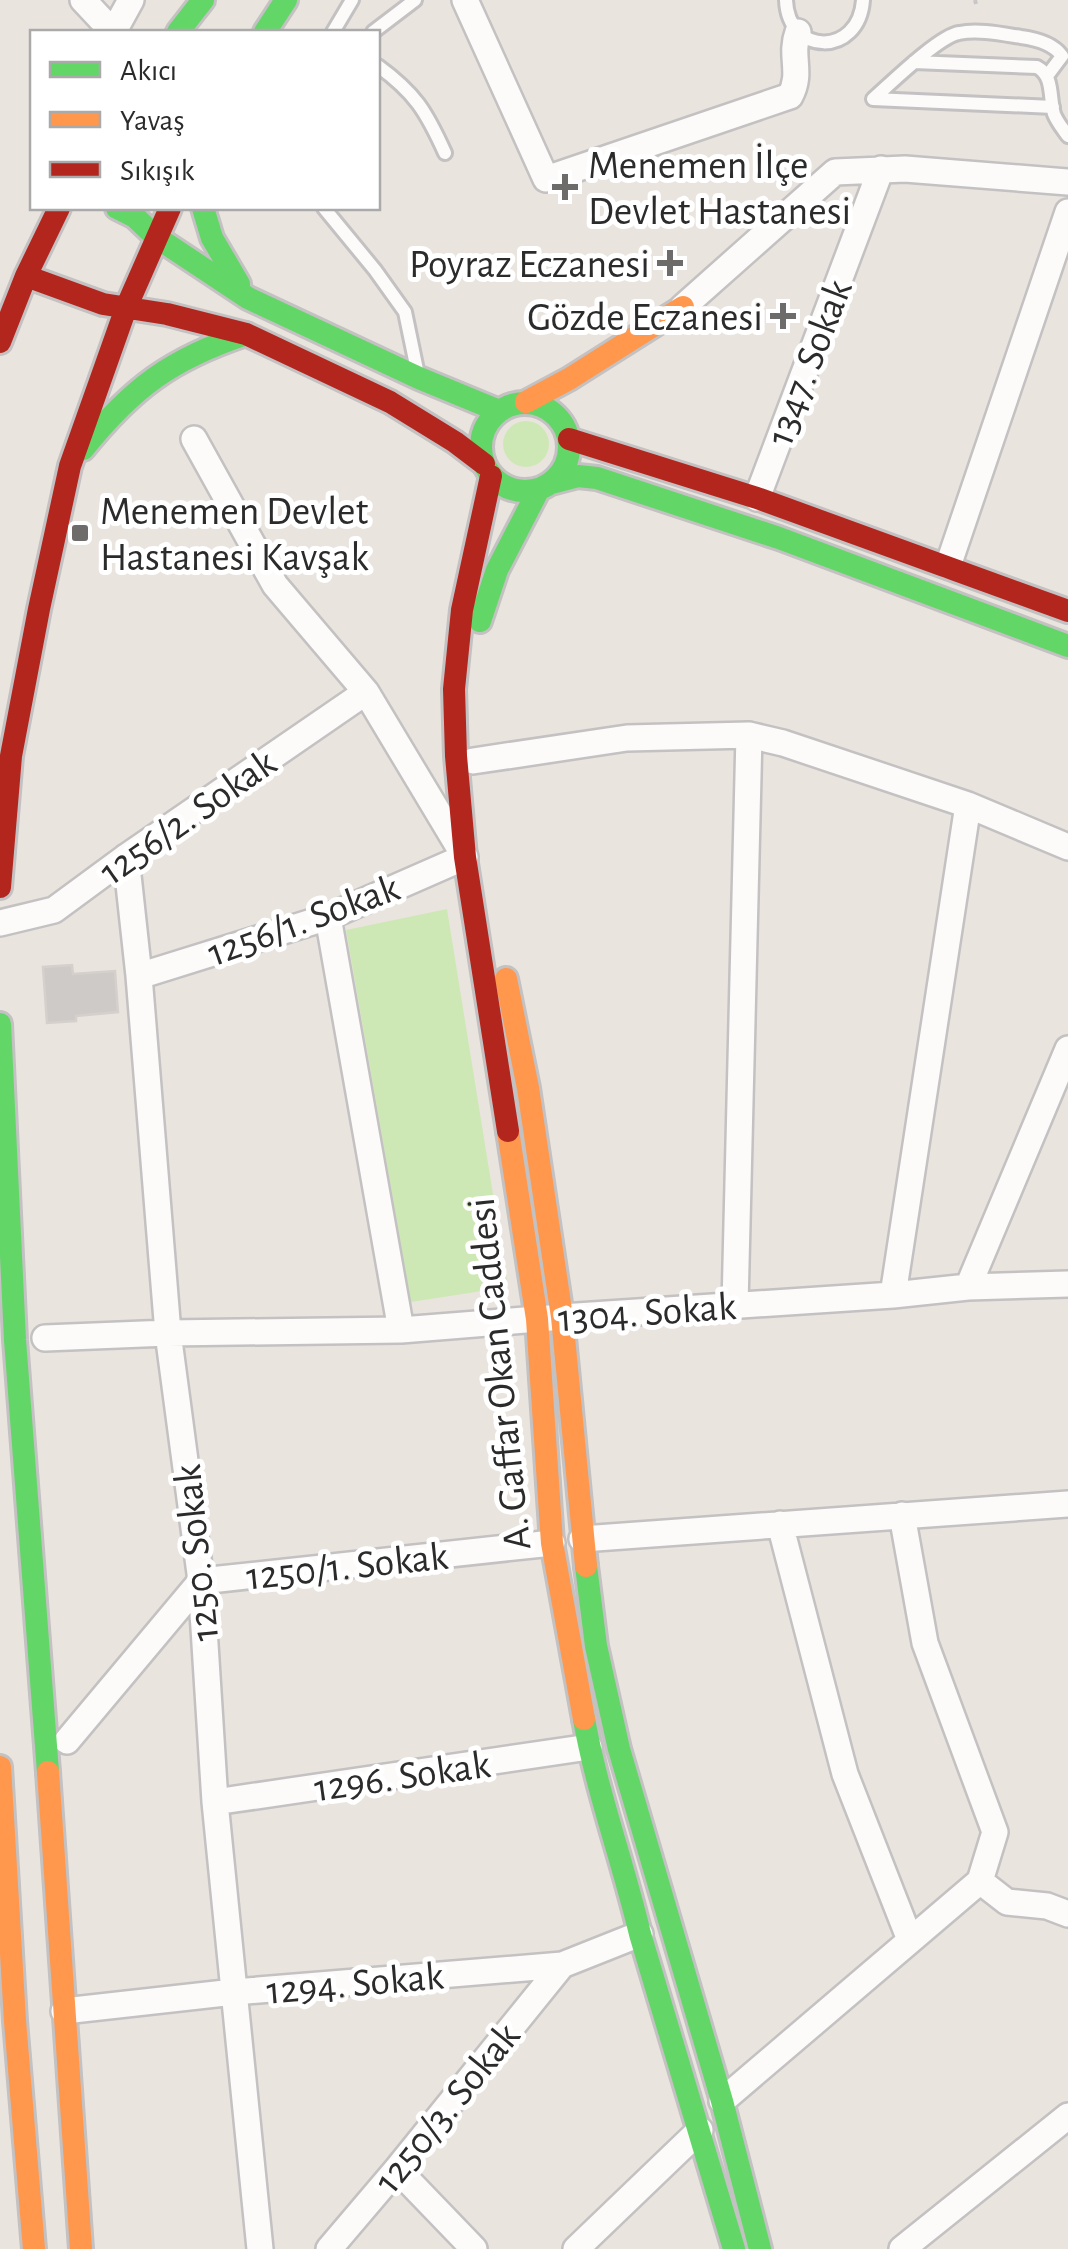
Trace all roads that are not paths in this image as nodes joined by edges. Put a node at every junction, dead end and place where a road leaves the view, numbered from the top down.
1 (84, 0) edge
2 (131, 0) edge
3 (203, 0) edge
4 (286, 0) edge
5 (352, 0) edge
6 (415, 0) edge
7 (465, 0) edge
8 (786, 0) edge
9 (864, 0) edge
10 (112, 30) edge
11 (115, 30) edge
12 (180, 30) edge
13 (266, 30) edge
14 (334, 30) edge
15 (376, 30) edge
16 (798, 32) junction
17 (913, 62) junction
18 (380, 68) edge
19 (1047, 76) junction
20 (1052, 107) junction
21 (1068, 136) edge
22 (445, 153) dead end
23 (880, 169) junction
24 (1068, 182) edge
25 (58, 210) edge
26 (121, 210) edge
27 (169, 210) edge
28 (203, 210) edge
29 (326, 210) edge
30 (1068, 212) edge
31 (156, 237) junction
32 (26, 276) junction
33 (248, 298) junction
34 (683, 307) junction
35 (126, 308) junction
36 (246, 334) junction
37 (0, 342) edge
38 (419, 378) junction
39 (526, 402) junction
40 (499, 411) junction
41 (573, 415) junction
42 (194, 440) dead end
43 (70, 466) junction
44 (487, 470) junction
45 (545, 486) junction
46 (758, 498) junction
47 (948, 566) junction
48 (1068, 611) edge
49 (1068, 646) edge
50 (366, 692) junction
51 (749, 735) junction
52 (473, 760) junction
53 (968, 806) junction
54 (1068, 847) edge
55 (126, 857) junction
56 (464, 857) junction
57 (0, 886) edge
58 (328, 917) junction
59 (0, 923) edge
60 (139, 976) junction
61 (0, 1024) edge
62 (1068, 1049) edge
63 (1068, 1284) edge
64 (968, 1287) junction
65 (892, 1295) junction
66 (735, 1305) junction
67 (550, 1318) junction
68 (401, 1330) junction
69 (168, 1333) junction
70 (45, 1338) dead end
71 (1068, 1504) edge
72 (902, 1515) junction
73 (780, 1524) junction
74 (582, 1539) junction
75 (552, 1543) junction
76 (201, 1580) junction
77 (66, 1741) dead end
78 (589, 1747) junction
79 (0, 1767) edge
80 (216, 1802) junction
81 (980, 1881) junction
82 (1068, 1914) edge
83 (640, 1934) junction
84 (910, 1940) junction
85 (562, 1964) junction
86 (234, 1992) junction
87 (64, 2011) junction
88 (722, 2101) junction
89 (1068, 2116) edge
90 (700, 2130) junction
91 (397, 2168) junction
92 (34, 2249) edge
93 (81, 2249) edge
94 (260, 2249) edge
95 (329, 2249) edge
96 (474, 2249) edge
97 (576, 2249) edge
98 (734, 2249) edge
99 (760, 2249) edge
100 (902, 2249) edge

1 - 10 street
2 - 11 street
3 - 12 main road
4 - 13 main road
5 - 14 lane
6 - 15 lane
7 - 16 street
8 - 16 lane
9 - 16 lane
17 - 19 lane
17 - 19 lane
17 - 20 lane
18 - 22 lane
19 - 20 lane
20 - 21 lane
23 - 24 street
23 - 34 street
23 - 46 street, 1347. Sokak
25 - 32 main road
26 - 31 main road
27 - 31 main road
28 - 33 main road
29 - 38 lane
30 - 47 street
31 - 33 main road
31 - 35 main road
32 - 35 main road
32 - 37 main road
33 - 38 main road
34 - 39 main road
34 - 41 main road
35 - 36 main road
35 - 43 main road
36 - 43 main road
36 - 44 main road
38 - 40 main road
39 - 40 main road
39 - 41 main road
40 - 44 main road
41 - 45 main road
41 - 46 main road
42 - 50 street
43 - 57 main road
44 - 45 main road
44 - 56 main road, A. Gaffar Okan Caddesi
45 - 49 main road
45 - 52 main road, A. Gaffar Okan Caddesi
46 - 47 main road
47 - 48 main road
50 - 55 street, 1256/2. Sokak
50 - 56 street
51 - 52 street
51 - 53 street
51 - 66 street
52 - 67 main road, A. Gaffar Okan Caddesi
53 - 54 street
53 - 65 street
55 - 59 street, 1256/2. Sokak
55 - 60 street, 1250. Sokak
56 - 58 street, 1256/1. Sokak
56 - 67 main road, A. Gaffar Okan Caddesi
58 - 60 street, 1256/1. Sokak
58 - 68 street
60 - 69 street, 1250. Sokak
61 - 87 main road
62 - 64 street
63 - 64 street, 1304. Sokak
64 - 65 street, 1304. Sokak
65 - 66 street, 1304. Sokak
66 - 67 street, 1304. Sokak
67 - 68 street, 1304. Sokak
67 - 74 main road, A. Gaffar Okan Caddesi
67 - 75 main road, A. Gaffar Okan Caddesi
68 - 69 street, 1304. Sokak
69 - 70 street, 1304. Sokak
69 - 76 street, 1250. Sokak
71 - 72 street
72 - 73 street
72 - 81 street
73 - 74 street
73 - 84 street
74 - 88 main road, A. Gaffar Okan Caddesi
75 - 76 street, 1250/1. Sokak
75 - 78 main road, A. Gaffar Okan Caddesi
76 - 77 street
76 - 80 street, 1250. Sokak
78 - 80 street, 1296. Sokak
78 - 83 main road, A. Gaffar Okan Caddesi
79 - 92 main road
80 - 86 street, 1250. Sokak
81 - 82 street
81 - 84 street
83 - 85 street, 1294. Sokak
83 - 90 main road, A. Gaffar Okan Caddesi
84 - 88 street
85 - 86 street, 1294. Sokak
85 - 91 street, 1250/3. Sokak
86 - 87 street, 1294. Sokak
86 - 94 street, 1250. Sokak
87 - 93 main road
88 - 99 main road, A. Gaffar Okan Caddesi
89 - 100 street
90 - 97 street
90 - 98 main road, A. Gaffar Okan Caddesi
91 - 95 street, 1250/3. Sokak
91 - 96 street

